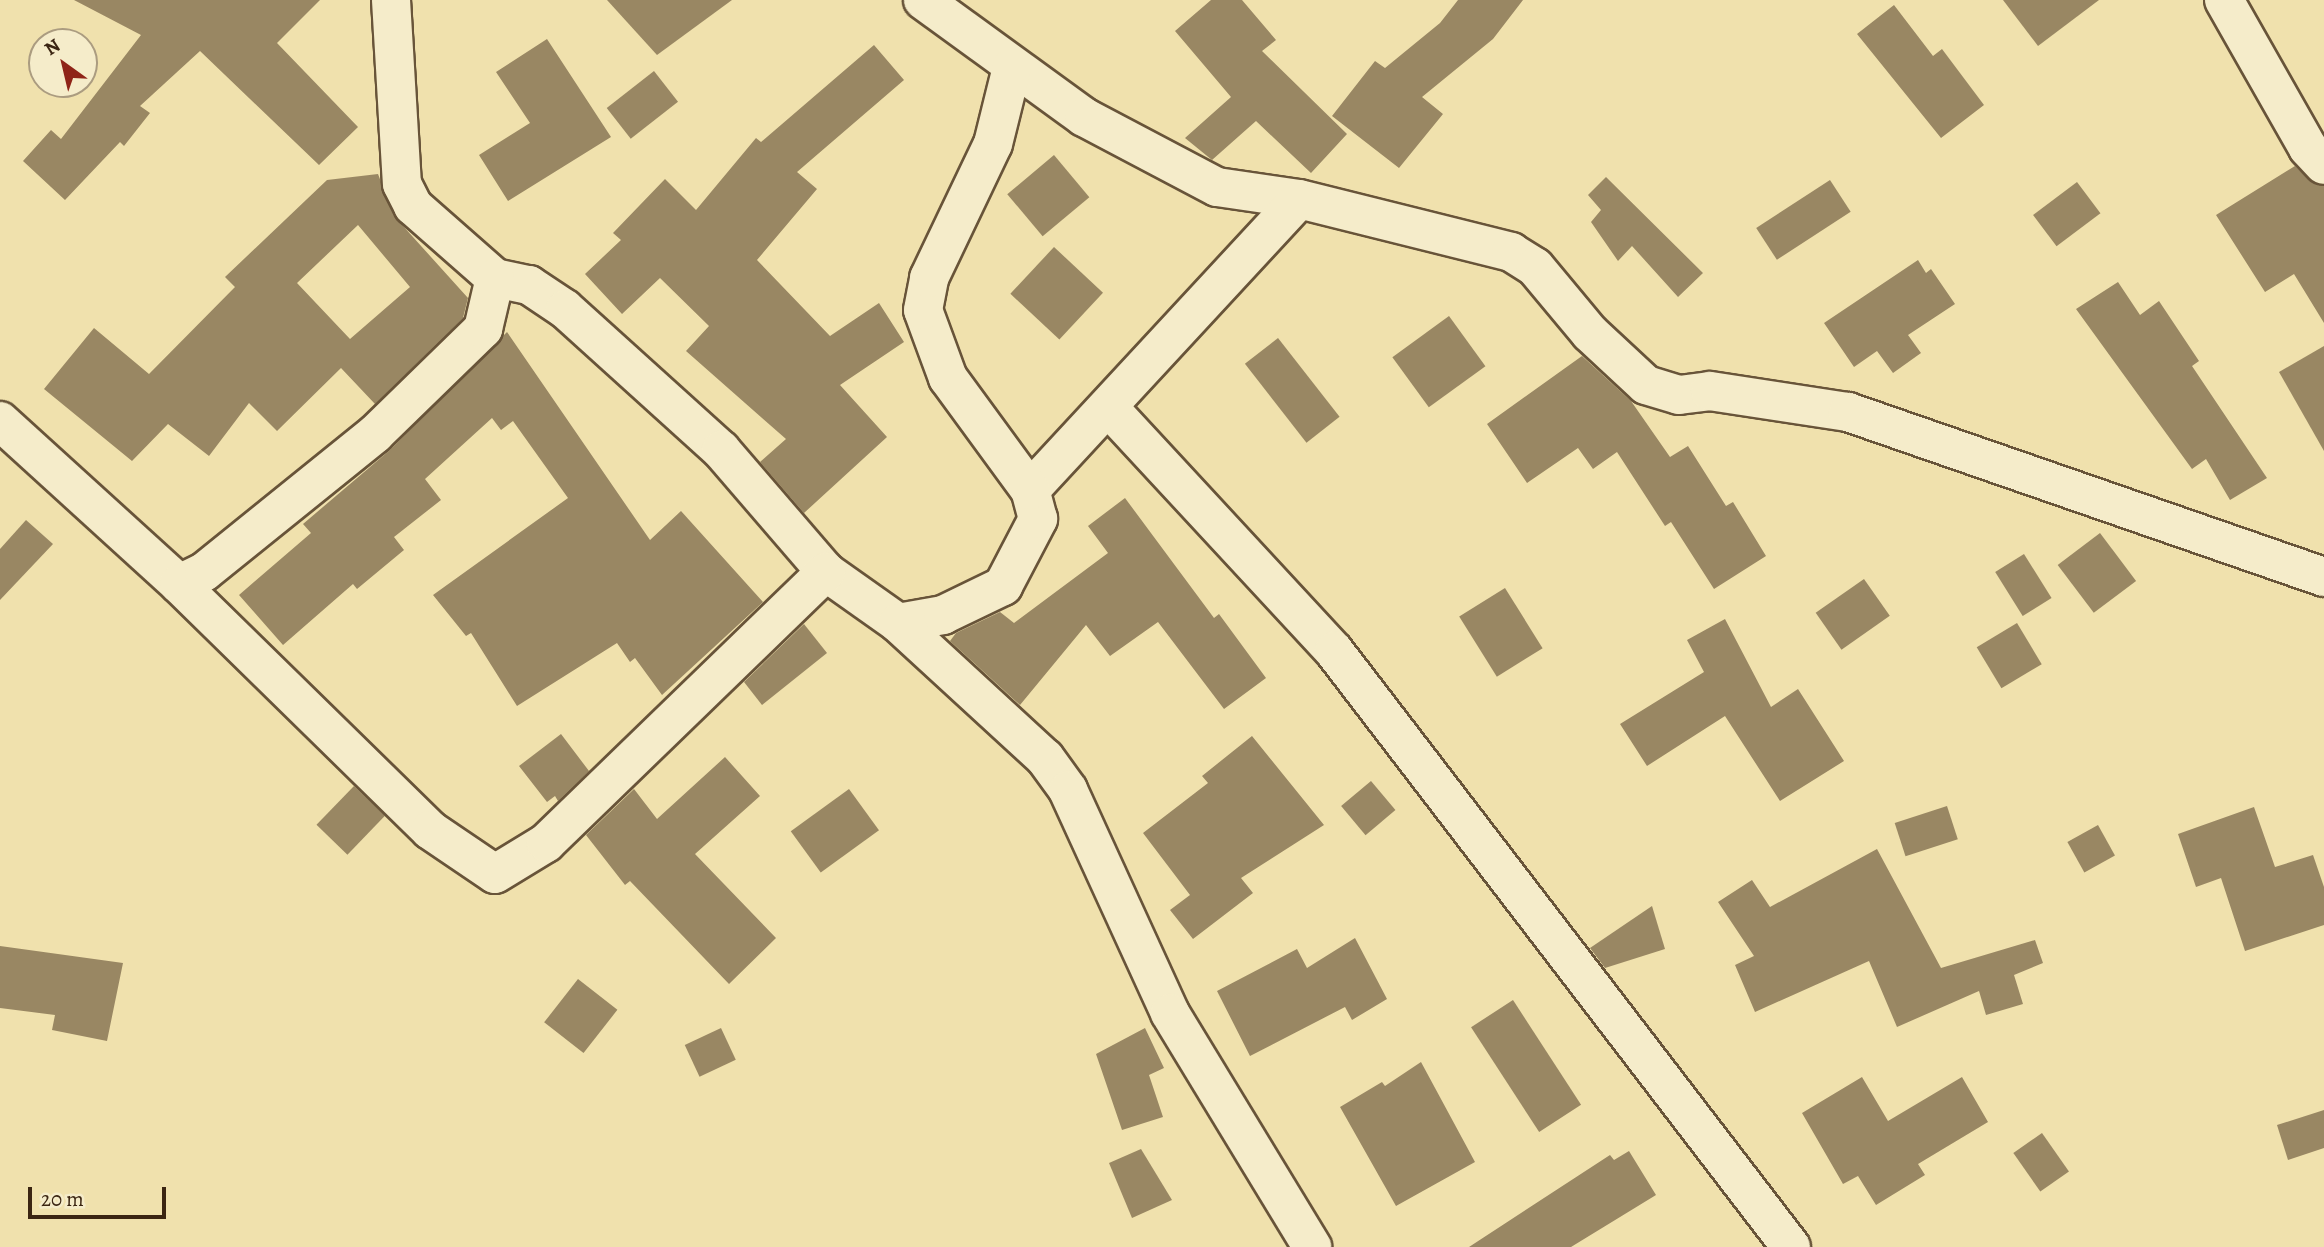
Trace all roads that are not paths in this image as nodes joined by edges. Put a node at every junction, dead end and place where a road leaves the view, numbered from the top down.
1 (391, 0) edge
2 (923, 0) edge
3 (2224, 0) edge
4 (1012, 67) junction
5 (2324, 165) edge
6 (1299, 200) junction
7 (495, 278) junction
8 (1109, 408) junction
9 (0, 421) edge
10 (1030, 490) junction
11 (826, 572) junction
12 (2324, 577) edge
13 (179, 584) junction
14 (898, 623) junction
15 (1312, 1247) edge
16 (1791, 1247) edge

1 - 7 street
2 - 4 street
3 - 5 street
4 - 6 street
4 - 10 street
6 - 8 street
6 - 12 street
7 - 11 street
7 - 13 street
8 - 10 street
8 - 16 street
9 - 13 street
10 - 14 street
11 - 13 street
11 - 14 street
14 - 15 street

